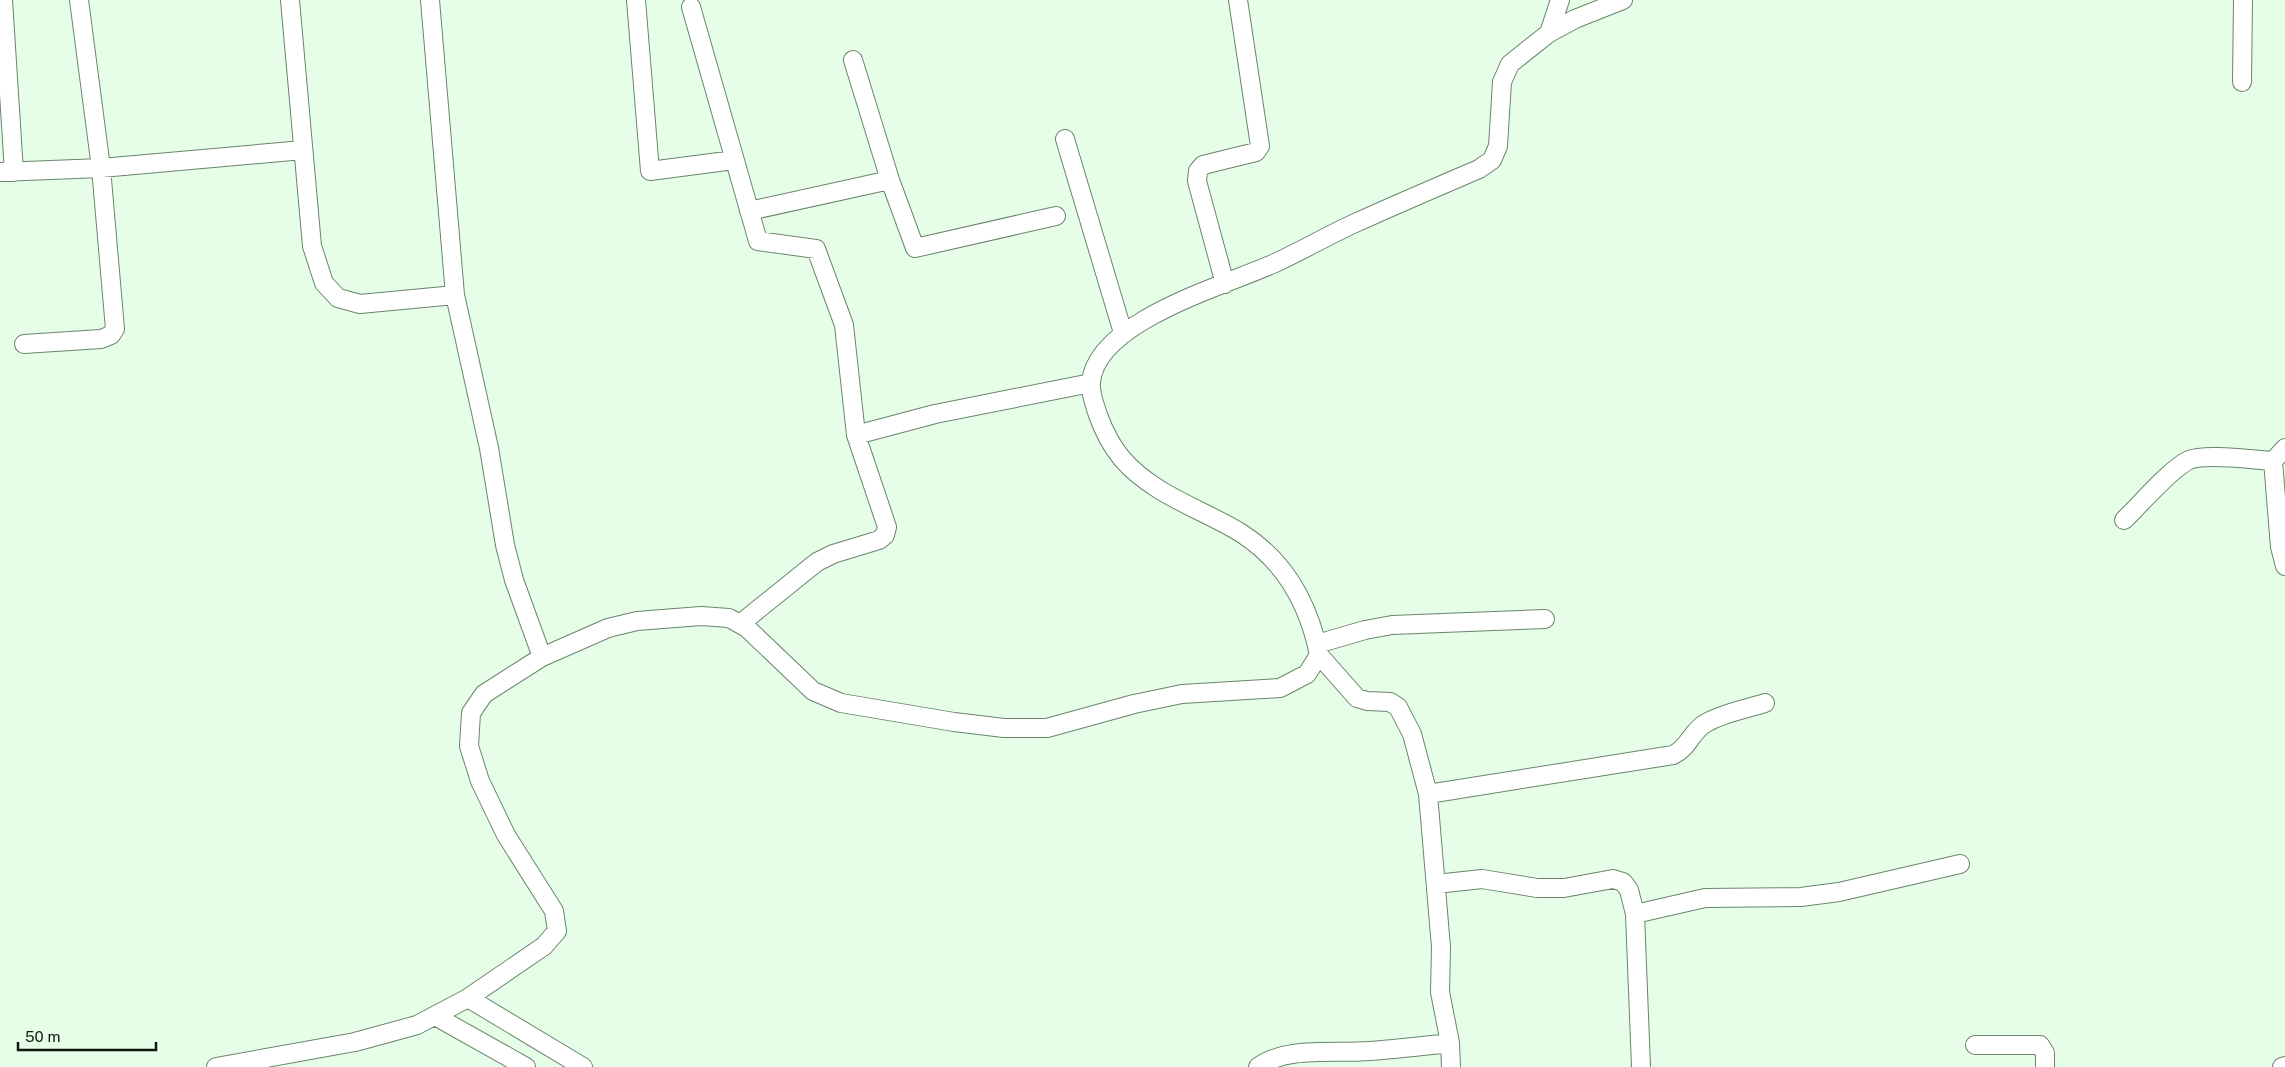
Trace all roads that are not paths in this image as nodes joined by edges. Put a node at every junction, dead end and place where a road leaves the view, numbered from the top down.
1 (3, 0) edge
2 (79, 0) edge
3 (290, 0) edge
4 (430, 0) edge
5 (636, 0) edge
6 (1238, 0) edge
7 (1560, 0) edge
8 (1623, 0) edge
9 (2243, 0) edge
10 (691, 7) dead end
11 (1549, 33) junction
12 (852, 60) dead end
13 (2242, 82) dead end
14 (1065, 139) dead end
15 (303, 150) junction
16 (734, 160) junction
17 (101, 168) junction
18 (7, 172) edge
19 (890, 180) junction
20 (749, 211) junction
21 (1056, 216) dead end
22 (1226, 284) junction
23 (455, 295) junction
24 (1124, 333) junction
25 (24, 344) dead end
26 (1091, 383) junction
27 (856, 435) junction
28 (2285, 448) edge
29 (2273, 461) junction
30 (2124, 520) dead end
31 (2285, 566) edge
32 (1545, 619) dead end
33 (740, 624) junction
34 (1318, 650) junction
35 (542, 657) junction
36 (1765, 703) dead end
37 (1428, 794) junction
38 (1960, 864) dead end
39 (1436, 884) junction
40 (1635, 914) junction
41 (468, 998) junction
42 (435, 1016) junction
43 (1450, 1043) junction
44 (1975, 1045) dead end
45 (216, 1067) edge
46 (526, 1067) edge
47 (583, 1067) edge
48 (1258, 1067) edge
49 (1451, 1067) edge
50 (1640, 1067) edge
51 (2045, 1067) edge

1 - 18 street
2 - 17 street
3 - 15 street
4 - 23 street
5 - 16 street
6 - 22 street
7 - 11 street
8 - 11 street
9 - 13 street
10 - 16 street
11 - 22 street
12 - 19 street
14 - 24 street
15 - 17 street
15 - 23 street
16 - 20 street
17 - 18 street
17 - 25 street
19 - 20 street
19 - 21 street
20 - 27 street
22 - 24 street
23 - 35 street
24 - 26 street
26 - 27 street
26 - 34 street
27 - 33 street
28 - 29 street
29 - 30 street
29 - 31 street
32 - 34 street
33 - 34 street
33 - 35 street
34 - 37 street
35 - 41 street
36 - 37 street
37 - 39 street
38 - 40 street
39 - 40 street
39 - 43 street
40 - 50 street
41 - 42 street
41 - 47 street
42 - 45 street
42 - 46 street
43 - 48 street
43 - 49 street
44 - 51 street

